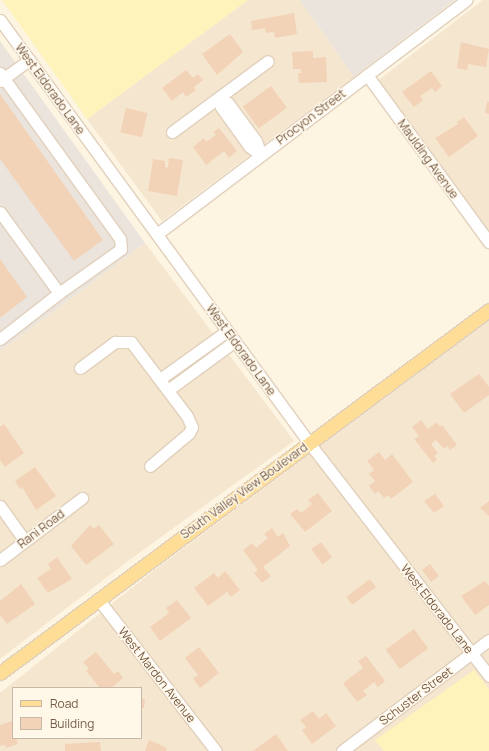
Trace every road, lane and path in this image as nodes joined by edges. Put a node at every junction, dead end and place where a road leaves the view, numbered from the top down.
1 (466, 0) edge
2 (0, 20) edge
3 (29, 60) junction
4 (268, 61) dead end
5 (367, 75) junction
6 (1, 77) edge
7 (220, 97) junction
8 (172, 132) dead end
9 (261, 155) junction
10 (0, 212) edge
11 (157, 234) junction
12 (489, 242) edge
13 (59, 294) junction
14 (489, 310) edge
15 (227, 331) junction
16 (0, 338) edge
17 (235, 342) junction
18 (190, 358) junction
19 (80, 368) dead end
20 (198, 369) junction
21 (160, 380) junction
22 (168, 390) junction
23 (310, 444) junction
24 (150, 466) dead end
25 (82, 498) dead end
26 (0, 506) edge
27 (25, 541) junction
28 (0, 560) edge
29 (98, 599) junction
30 (489, 640) edge
31 (472, 654) junction
32 (0, 673) edge
33 (489, 676) edge
34 (216, 751) edge
35 (342, 751) edge

1 - 5 street, Procyon Street
2 - 3 street, West Eldorado Lane
3 - 6 street
3 - 11 street, West Eldorado Lane
4 - 7 street
5 - 9 street, Procyon Street
5 - 12 street, Maulding Avenue
6 - 13 street
7 - 8 street
7 - 9 street
9 - 11 street, Procyon Street
10 - 13 street
11 - 15 street, West Eldorado Lane
13 - 16 street
14 - 23 main road, South Valley View Boulevard
15 - 17 street, West Eldorado Lane
15 - 18 street
17 - 20 street
17 - 23 street, West Eldorado Lane
18 - 20 street
18 - 21 street
19 - 21 street
20 - 22 street
21 - 22 street
22 - 24 street
23 - 29 main road, South Valley View Boulevard
23 - 31 street, West Eldorado Lane
25 - 27 street, Rani Road
26 - 27 street
27 - 28 street, Rani Road
29 - 32 main road, South Valley View Boulevard
29 - 34 street, West Mardon Avenue
30 - 31 street, Schuster Street
31 - 33 street, West Eldorado Lane
31 - 35 street, Schuster Street

